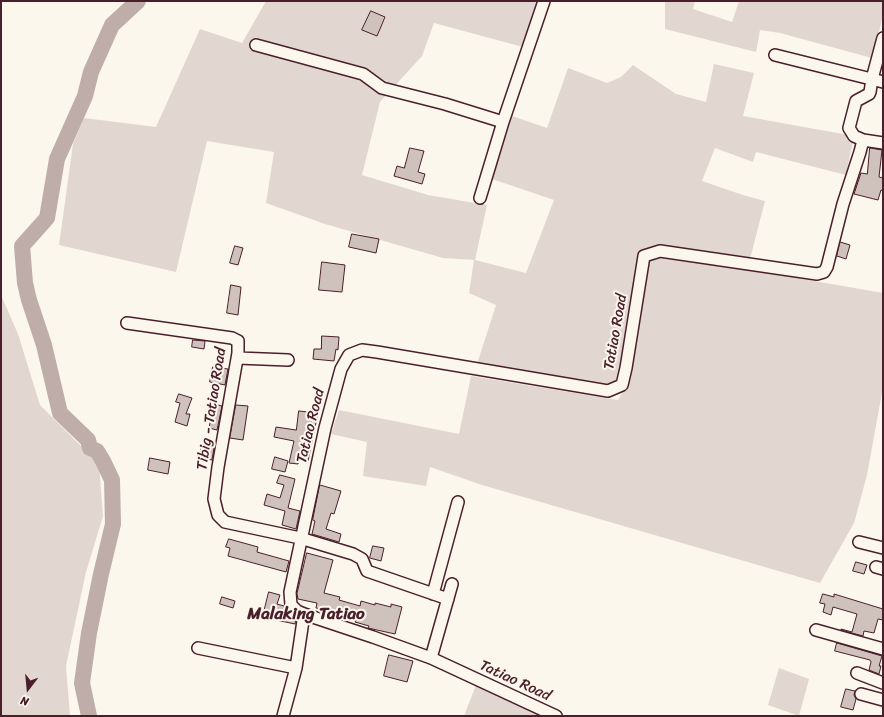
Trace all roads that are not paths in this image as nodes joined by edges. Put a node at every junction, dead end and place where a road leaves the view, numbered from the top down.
1 (544, 1) edge
2 (883, 38) edge
3 (256, 45) dead end
4 (775, 55) dead end
5 (878, 80) edge
6 (503, 122) junction
7 (863, 140) junction
8 (883, 143) edge
9 (480, 198) dead end
10 (127, 323) dead end
11 (238, 358) junction
12 (288, 360) dead end
13 (458, 502) dead end
14 (300, 538) junction
15 (859, 542) dead end
16 (883, 548) edge
17 (452, 584) dead end
18 (433, 594) junction
19 (448, 599) junction
20 (304, 614) junction
21 (816, 630) dead end
22 (198, 648) dead end
23 (883, 650) edge
24 (431, 658) junction
25 (296, 668) junction
26 (857, 673) dead end
27 (883, 683) edge
28 (861, 694) dead end
29 (883, 700) edge
30 (283, 716) edge
31 (556, 716) edge

1 - 6 street
2 - 5 street
3 - 6 street
4 - 5 street
5 - 7 street
6 - 9 street
7 - 8 street
7 - 14 street, Tatiao Road
10 - 11 street, Tibig - Tatiao Road
11 - 12 street
11 - 14 street, Tibig - Tatiao Road
13 - 18 street
14 - 18 street
14 - 20 street, Tatiao Road
15 - 16 street
17 - 19 street
18 - 19 street
19 - 24 street
20 - 24 street, Tatiao Road
20 - 25 street
21 - 23 street
22 - 25 street
24 - 31 street, Tatiao Road
25 - 30 street
26 - 27 street
28 - 29 street

